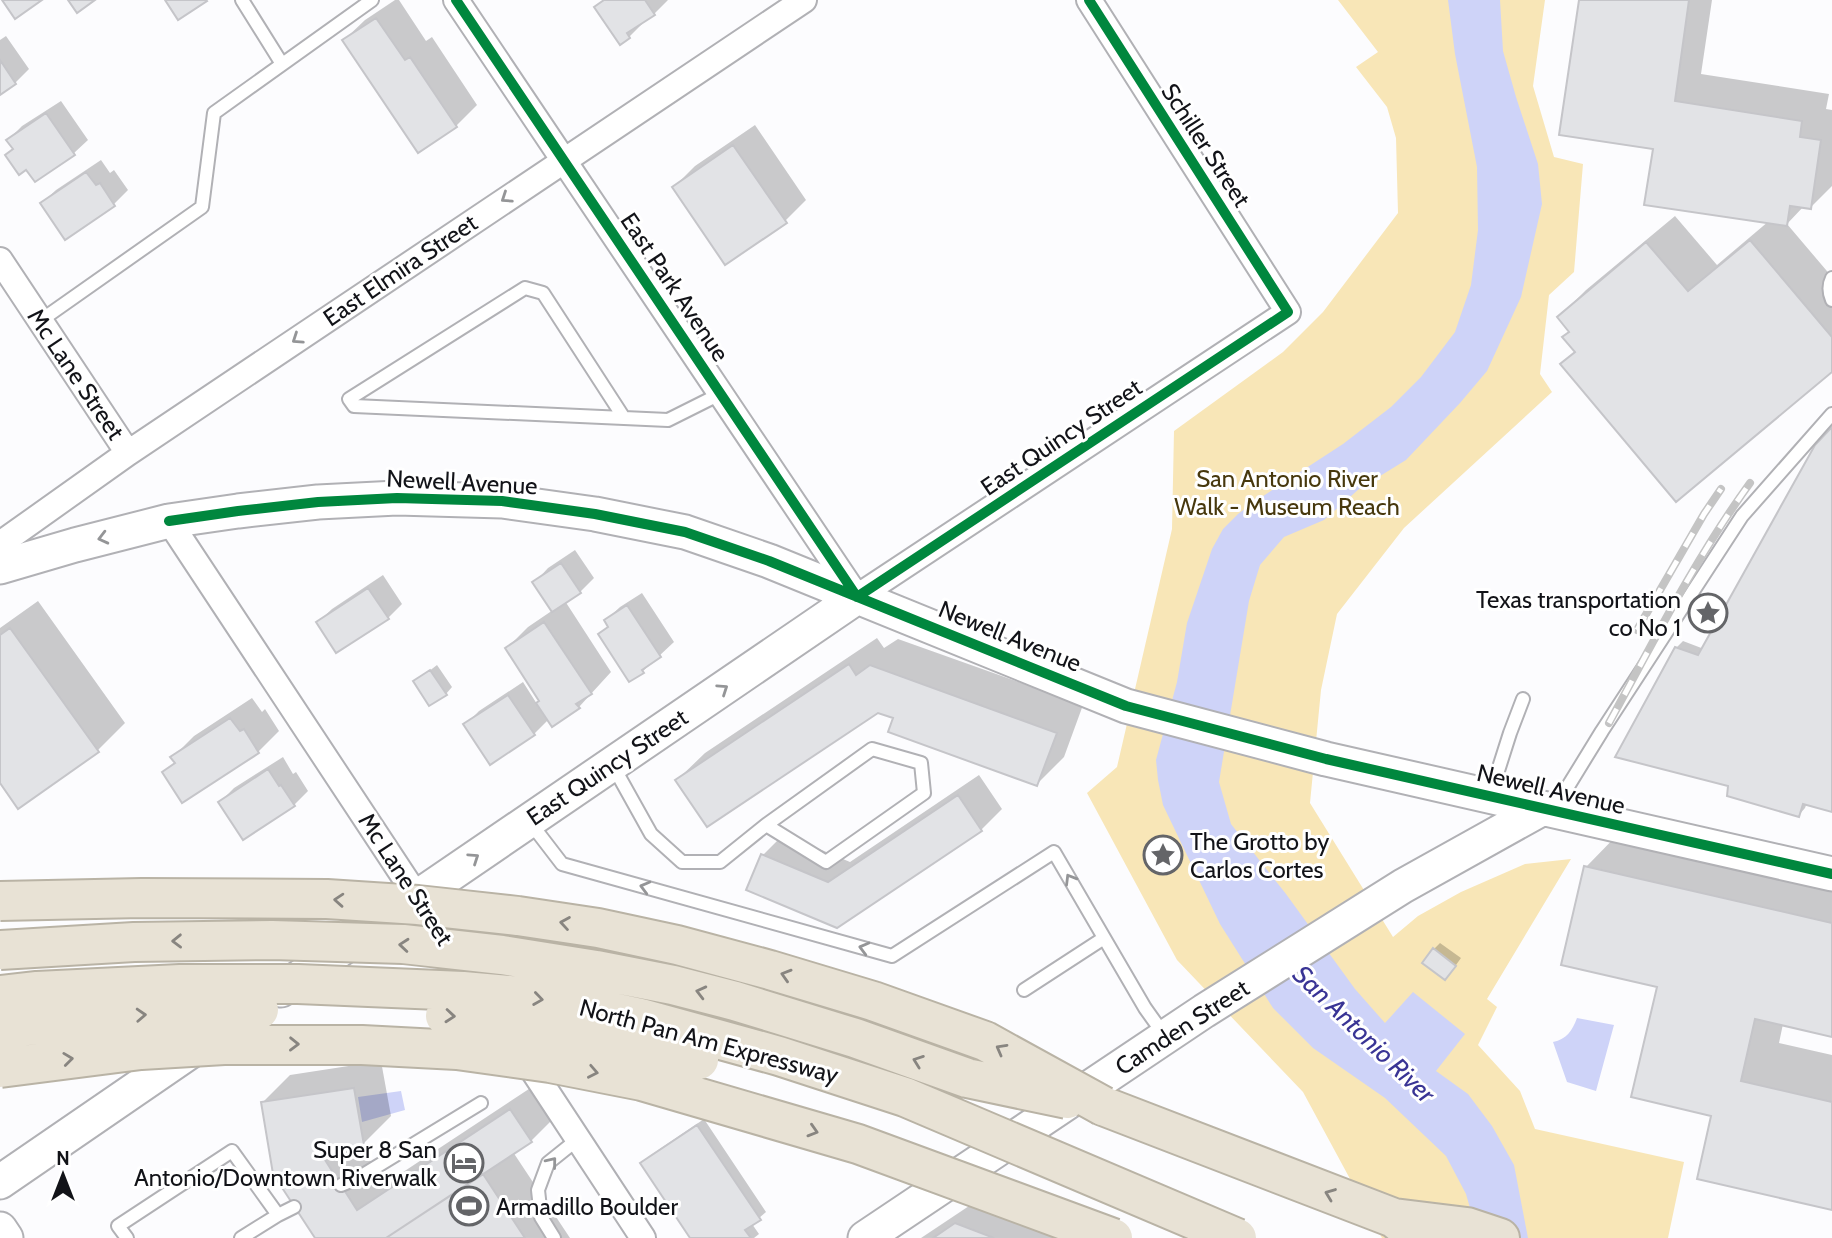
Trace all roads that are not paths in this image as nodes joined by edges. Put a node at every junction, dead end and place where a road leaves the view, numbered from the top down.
1 (242, 0) edge
2 (372, 0) edge
3 (456, 0) edge
4 (804, 0) edge
5 (1089, 0) edge
6 (282, 64) junction
7 (563, 160) junction
8 (0, 260) edge
9 (1832, 278) edge
10 (1832, 300) edge
11 (1288, 312) joint
12 (40, 321) junction
13 (722, 393) junction
14 (1832, 414) edge
15 (624, 418) junction
16 (128, 453) junction
17 (170, 521) junction
18 (0, 544) edge
19 (0, 567) edge
20 (858, 597) junction
21 (1523, 699) dead end
22 (611, 764) junction
23 (1490, 797) junction
24 (1543, 808) junction
25 (529, 820) junction
26 (766, 825) junction
27 (1832, 874) edge
28 (418, 896) junction
29 (0, 901) edge
30 (1104, 938) junction
31 (0, 950) edge
32 (1024, 990) dead end
33 (0, 995) edge
34 (0, 1030) edge
35 (1165, 1037) junction
36 (0, 1068) edge
37 (481, 1103) dead end
38 (1103, 1106) junction
39 (578, 1139) junction
40 (858, 1144) junction
41 (0, 1182) edge
42 (341, 1185) dead end
43 (295, 1207) dead end
44 (278, 1216) junction
45 (1406, 1228) edge
46 (0, 1229) edge
47 (1229, 1235) edge
48 (6, 1238) edge
49 (127, 1238) edge
50 (241, 1238) edge
51 (554, 1238) edge
52 (643, 1238) edge
53 (865, 1238) edge
54 (1079, 1238) edge
55 (1112, 1238) edge
56 (1500, 1238) edge

1 - 6 lane
2 - 6 lane
3 - 7 street, East Park Avenue
4 - 7 street, East Elmira Street
5 - 11 street, Schiller Street
6 - 12 lane
7 - 13 street, East Park Avenue
7 -> 16 street, East Elmira Street
8 - 12 street, Mc Lane Street
9 - 10 lane
11 - 20 street, East Quincy Street
12 - 16 street, Mc Lane Street
13 - 15 lane
13 - 20 street, East Park Avenue
14 - 24 lane
15 - 15 lane
16 - 18 street, East Elmira Street
17 -> 19 main road, Newell Avenue
17 - 20 main road, Newell Avenue
17 - 28 street, Mc Lane Street
22 -> 20 main road, East Quincy Street
20 - 23 main road, Newell Avenue
21 - 23 lane
22 - 25 main road, East Quincy Street
22 - 26 lane
23 - 24 main road, Newell Avenue
24 - 27 main road, Newell Avenue
24 - 35 main road, Camden Street
28 -> 25 main road, East Quincy Street
30 -> 25 lane
26 - 26 lane
28 - 39 street, Mc Lane Street
28 - 41 main road, East Quincy Street
38 -> 29 highway, North Pan Am Expressway, bridge
30 - 32 lane
30 - 35 lane
38 -> 31 highway, North Pan Am Expressway, bridge
33 -> 47 highway, North Pan Am Expressway, bridge
34 -> 47 highway, North Pan Am Expressway, bridge
35 - 53 main road, Camden Street
36 -> 40 highway, bridge
37 - 42 lane
45 -> 38 highway, North Pan Am Expressway
51 -> 39 lane
39 - 52 street, Mc Lane Street
40 - 54 highway, bridge
40 - 55 highway, bridge
43 - 44 lane
44 - 49 lane
44 - 50 lane
45 - 56 highway, North Pan Am Expressway
46 - 48 main road

